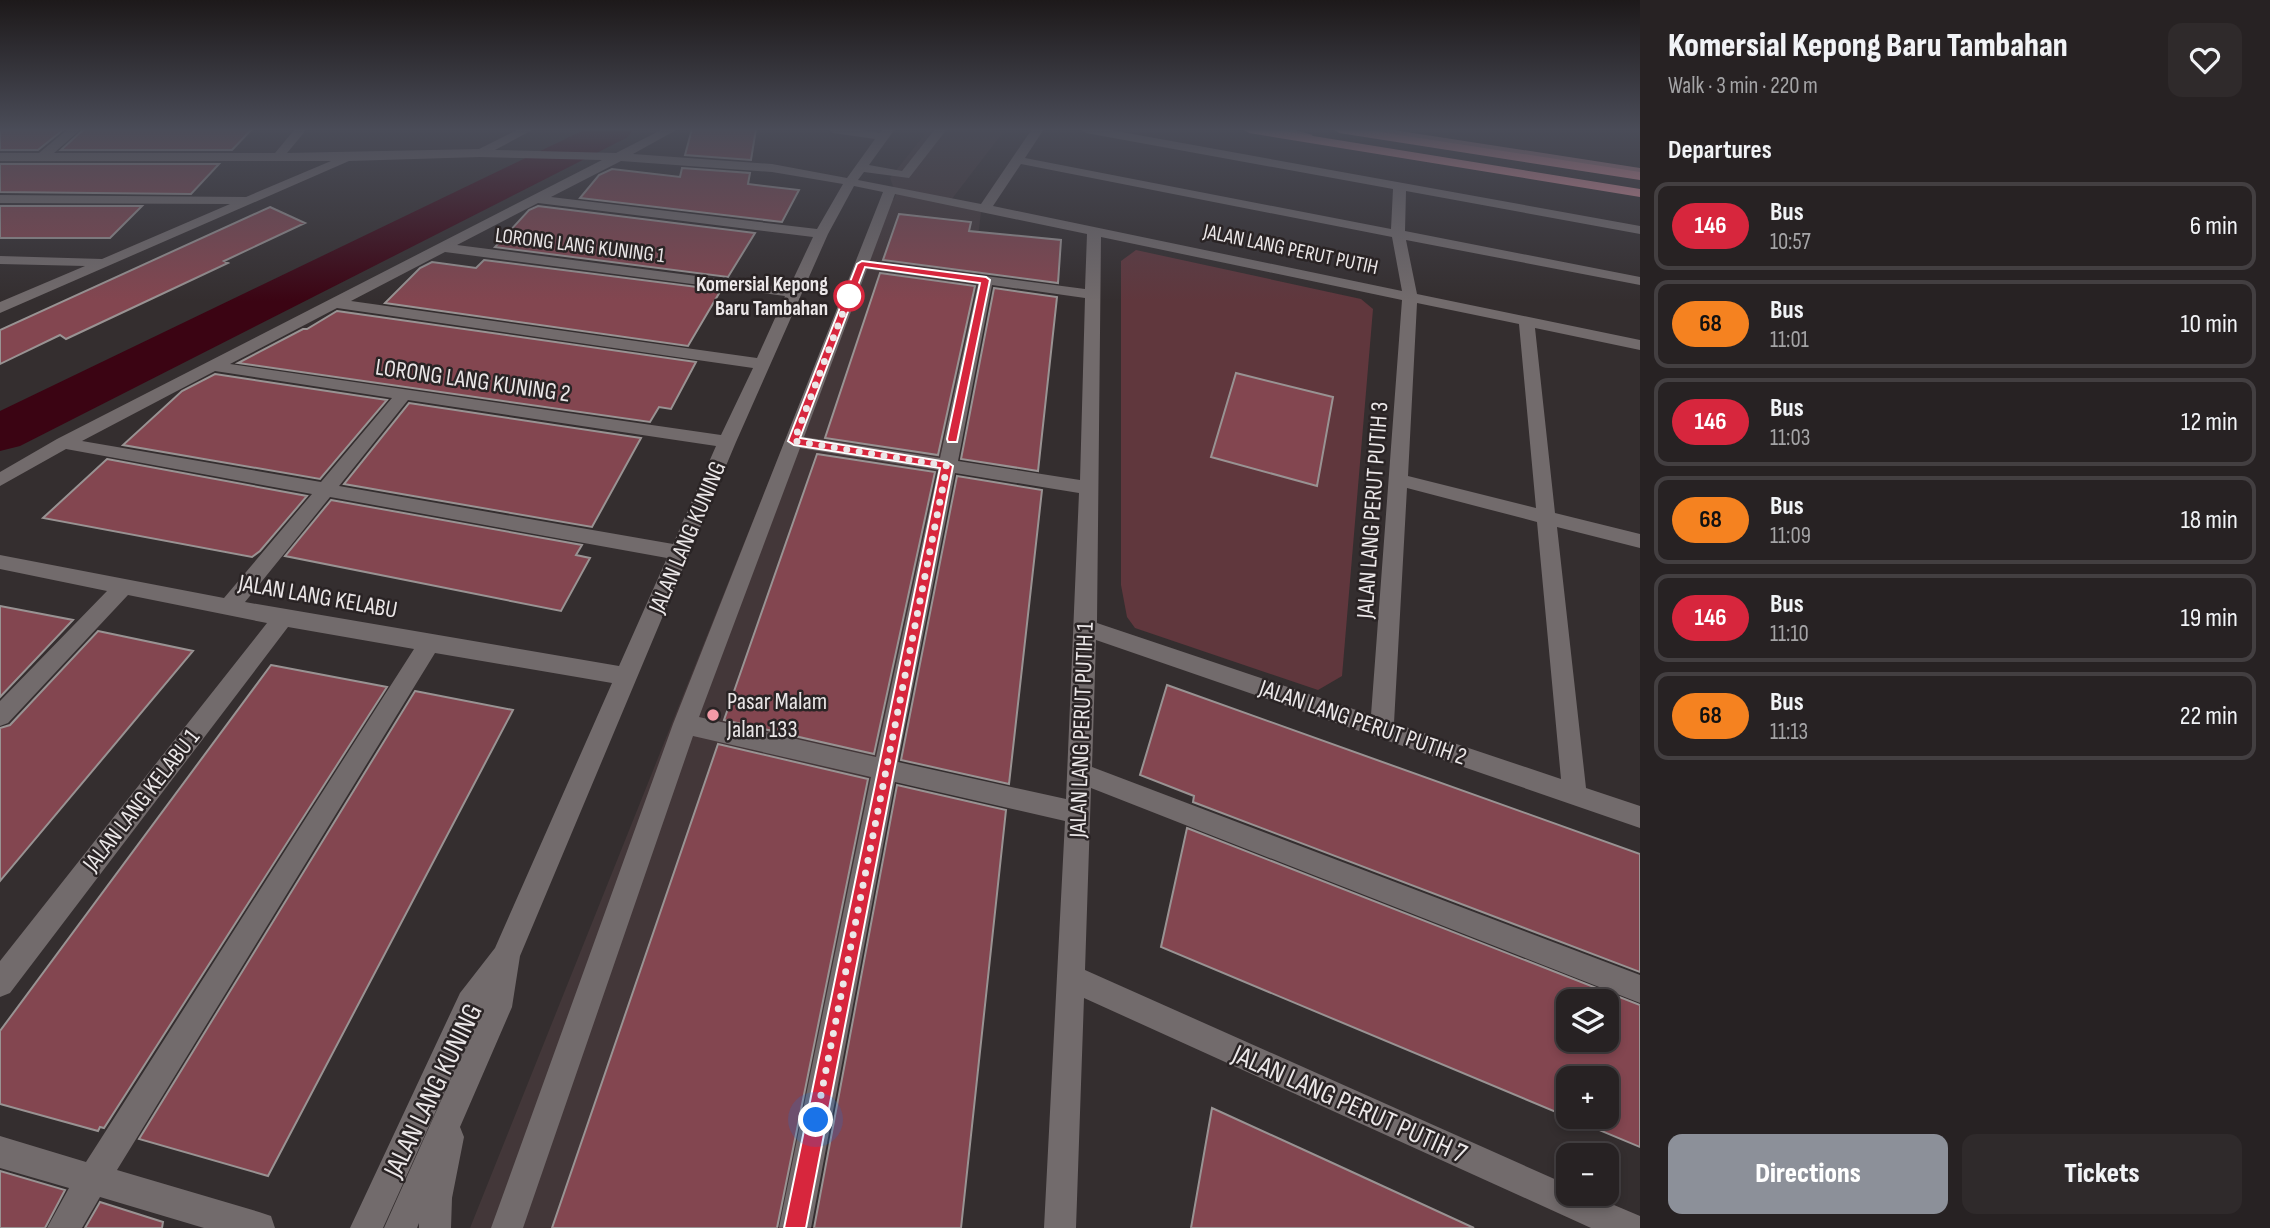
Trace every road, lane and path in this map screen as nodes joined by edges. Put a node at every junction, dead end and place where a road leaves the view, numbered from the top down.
1 (283, 186) edge
2 (561, 186) edge
3 (848, 186) edge
4 (886, 186) edge
5 (1000, 186) edge
6 (1153, 186) edge
7 (1396, 186) edge
8 (1599, 186) edge
9 (1601, 186) edge
10 (1400, 187) junction
11 (890, 188) junction
12 (1640, 193) edge
13 (0, 199) edge
14 (251, 200) junction
15 (537, 200) junction
16 (985, 208) junction
17 (1640, 230) edge
18 (1094, 231) junction
19 (821, 234) junction
20 (1398, 234) junction
21 (444, 248) junction
22 (0, 260) edge
23 (107, 262) junction
24 (862, 264) junction
25 (986, 280) junction
26 (1640, 281) edge
27 (794, 293) junction
28 (1092, 295) junction
29 (1410, 295) junction
30 (336, 303) junction
31 (0, 308) edge
32 (1526, 320) junction
33 (1640, 345) edge
34 (762, 365) junction
35 (212, 366) junction
36 (404, 394) junction
37 (794, 441) junction
38 (62, 443) junction
39 (727, 443) junction
40 (947, 466) junction
41 (0, 480) edge
42 (1400, 480) junction
43 (1088, 488) junction
44 (326, 489) junction
45 (1546, 516) junction
46 (1640, 541) edge
47 (681, 552) junction
48 (0, 562) edge
49 (124, 586) junction
50 (229, 607) junction
51 (283, 618) junction
52 (1086, 628) junction
53 (429, 643) junction
54 (628, 677) junction
55 (0, 716) edge
56 (685, 724) junction
57 (1382, 728) junction
58 (884, 769) junction
59 (1080, 773) junction
60 (1575, 796) junction
61 (1078, 813) junction
62 (1640, 817) edge
63 (506, 956) junction
64 (1071, 978) junction
65 (0, 983) edge
66 (1640, 989) edge
67 (462, 1084) junction
68 (0, 1152) edge
69 (93, 1179) junction
70 (62, 1228) edge
71 (259, 1228) edge
72 (366, 1228) edge
73 (400, 1228) edge
74 (435, 1228) edge
75 (507, 1228) edge
76 (795, 1228) edge
77 (1060, 1228) edge
78 (1628, 1228) edge

1 - 14 street
2 - 15 street
3 - 19 street, JALAN LANG KUNING
4 - 11 street, JALAN LANG PERUT PUTIH
5 - 16 street
6 - 20 street
7 - 10 street
8 - 12 highway
9 - 12 main road
10 - 17 street
10 - 20 street, JALAN LANG PERUT PUTIH 3
11 - 16 street, JALAN LANG PERUT PUTIH
11 - 24 street
13 - 14 street
14 - 23 street
15 - 19 street
15 - 21 street
16 - 18 street, JALAN LANG PERUT PUTIH
18 - 28 street, JALAN LANG PERUT PUTIH 1
18 - 29 street, JALAN LANG PERUT PUTIH
19 - 27 street, JALAN LANG KUNING
20 - 26 street
20 - 29 street, JALAN LANG PERUT PUTIH 3
21 - 27 street, LORONG LANG KUNING 1
21 - 30 street
22 - 23 street
23 - 31 street
24 - 25 street
24 - 37 street
25 - 28 street
25 - 40 street
27 - 34 street, JALAN LANG KUNING
28 - 43 street, JALAN LANG PERUT PUTIH 1
29 - 32 street, JALAN LANG PERUT PUTIH
29 - 42 street, JALAN LANG PERUT PUTIH 3
30 - 34 street
30 - 35 street
32 - 33 street, JALAN LANG PERUT PUTIH
32 - 45 street
34 - 39 street, JALAN LANG KUNING
35 - 36 street, LORONG LANG KUNING 2
35 - 38 street
36 - 39 street, LORONG LANG KUNING 2
36 - 44 street
37 - 40 street
37 - 56 street
38 - 41 street
38 - 44 street
39 - 47 street, JALAN LANG KUNING
40 - 43 street
40 - 58 street
42 - 45 street
42 - 57 street, JALAN LANG PERUT PUTIH 3
43 - 52 street, JALAN LANG PERUT PUTIH 1
44 - 47 street
44 - 50 street
45 - 46 street
45 - 60 street
47 - 54 street, JALAN LANG KUNING
48 - 49 street, JALAN LANG KELABU
49 - 50 street, JALAN LANG KELABU
49 - 55 street
50 - 51 street, JALAN LANG KELABU
51 - 53 street, JALAN LANG KELABU
51 - 65 street, JALAN LANG KELABU 1
52 - 57 street, JALAN LANG PERUT PUTIH 2
52 - 59 street, JALAN LANG PERUT PUTIH 1
53 - 54 street, JALAN LANG KELABU
53 - 69 street
54 - 63 street, JALAN LANG KUNING
56 - 58 street
56 - 75 street
57 - 60 street, JALAN LANG PERUT PUTIH 2
58 - 61 street
58 - 76 street
59 - 61 street, JALAN LANG PERUT PUTIH 1
59 - 66 street
60 - 62 street, JALAN LANG PERUT PUTIH 2
61 - 64 street, JALAN LANG PERUT PUTIH 1
63 - 67 street, JALAN LANG KUNING
63 - 72 street, JALAN LANG KUNING
64 - 77 street, JALAN LANG PERUT PUTIH 1
64 - 78 street, JALAN LANG PERUT PUTIH 7
67 - 73 street, JALAN LANG KUNING
67 - 74 street
68 - 69 street
69 - 70 street
69 - 71 street

